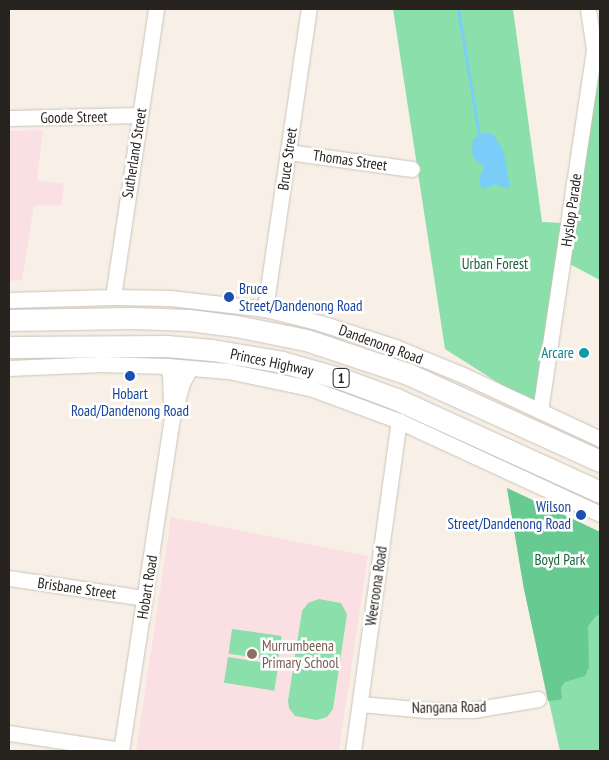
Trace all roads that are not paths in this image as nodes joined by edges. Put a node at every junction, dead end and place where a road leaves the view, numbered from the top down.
1 (156, 9) edge
2 (309, 9) edge
3 (588, 9) edge
4 (140, 115) junction
5 (9, 118) edge
6 (288, 152) junction
7 (412, 169) dead end
8 (112, 296) junction
9 (9, 300) edge
10 (265, 309) junction
11 (22, 313) edge
12 (22, 354) edge
13 (167, 366) junction
14 (9, 368) edge
15 (190, 368) junction
16 (399, 421) junction
17 (537, 421) junction
18 (171, 423) junction
19 (600, 439) edge
20 (600, 461) edge
21 (519, 466) junction
22 (600, 492) edge
23 (600, 514) edge
24 (9, 578) edge
25 (145, 598) junction
26 (538, 699) dead end
27 (360, 704) junction
28 (9, 733) edge
29 (121, 751) edge
30 (353, 751) edge

1 - 4 street, Sutherland Street
2 - 6 street, Bruce Street
3 - 17 street, Hyslop Parade
4 - 5 street, Goode Street
4 - 8 street, Sutherland Street
6 - 7 street, Thomas Street
6 - 10 street, Bruce Street
8 - 10 street, Dandenong Road
8 - 11 street, Dandenong Road
9 - 11 street, Dandenong Road
10 - 17 street, Dandenong Road
11 - 12 street
11 - 17 highway, Princes Highway / 1
12 - 13 street
12 - 14 street
12 - 21 highway, Princes Highway / 1
13 - 15 street
13 - 18 street, Hobart Road
15 - 16 street
15 - 18 street, Hobart Road
16 - 21 street
16 - 27 street, Weeroona Road
17 - 19 street, Dandenong Road
17 - 20 highway, Princes Highway / 1
17 - 21 street
18 - 25 street, Hobart Road
21 - 22 highway, Princes Highway / 1
21 - 23 street
24 - 25 street, Brisbane Street
25 - 29 street, Hobart Road
26 - 27 street, Nangana Road
27 - 30 street, Weeroona Road
28 - 29 street

